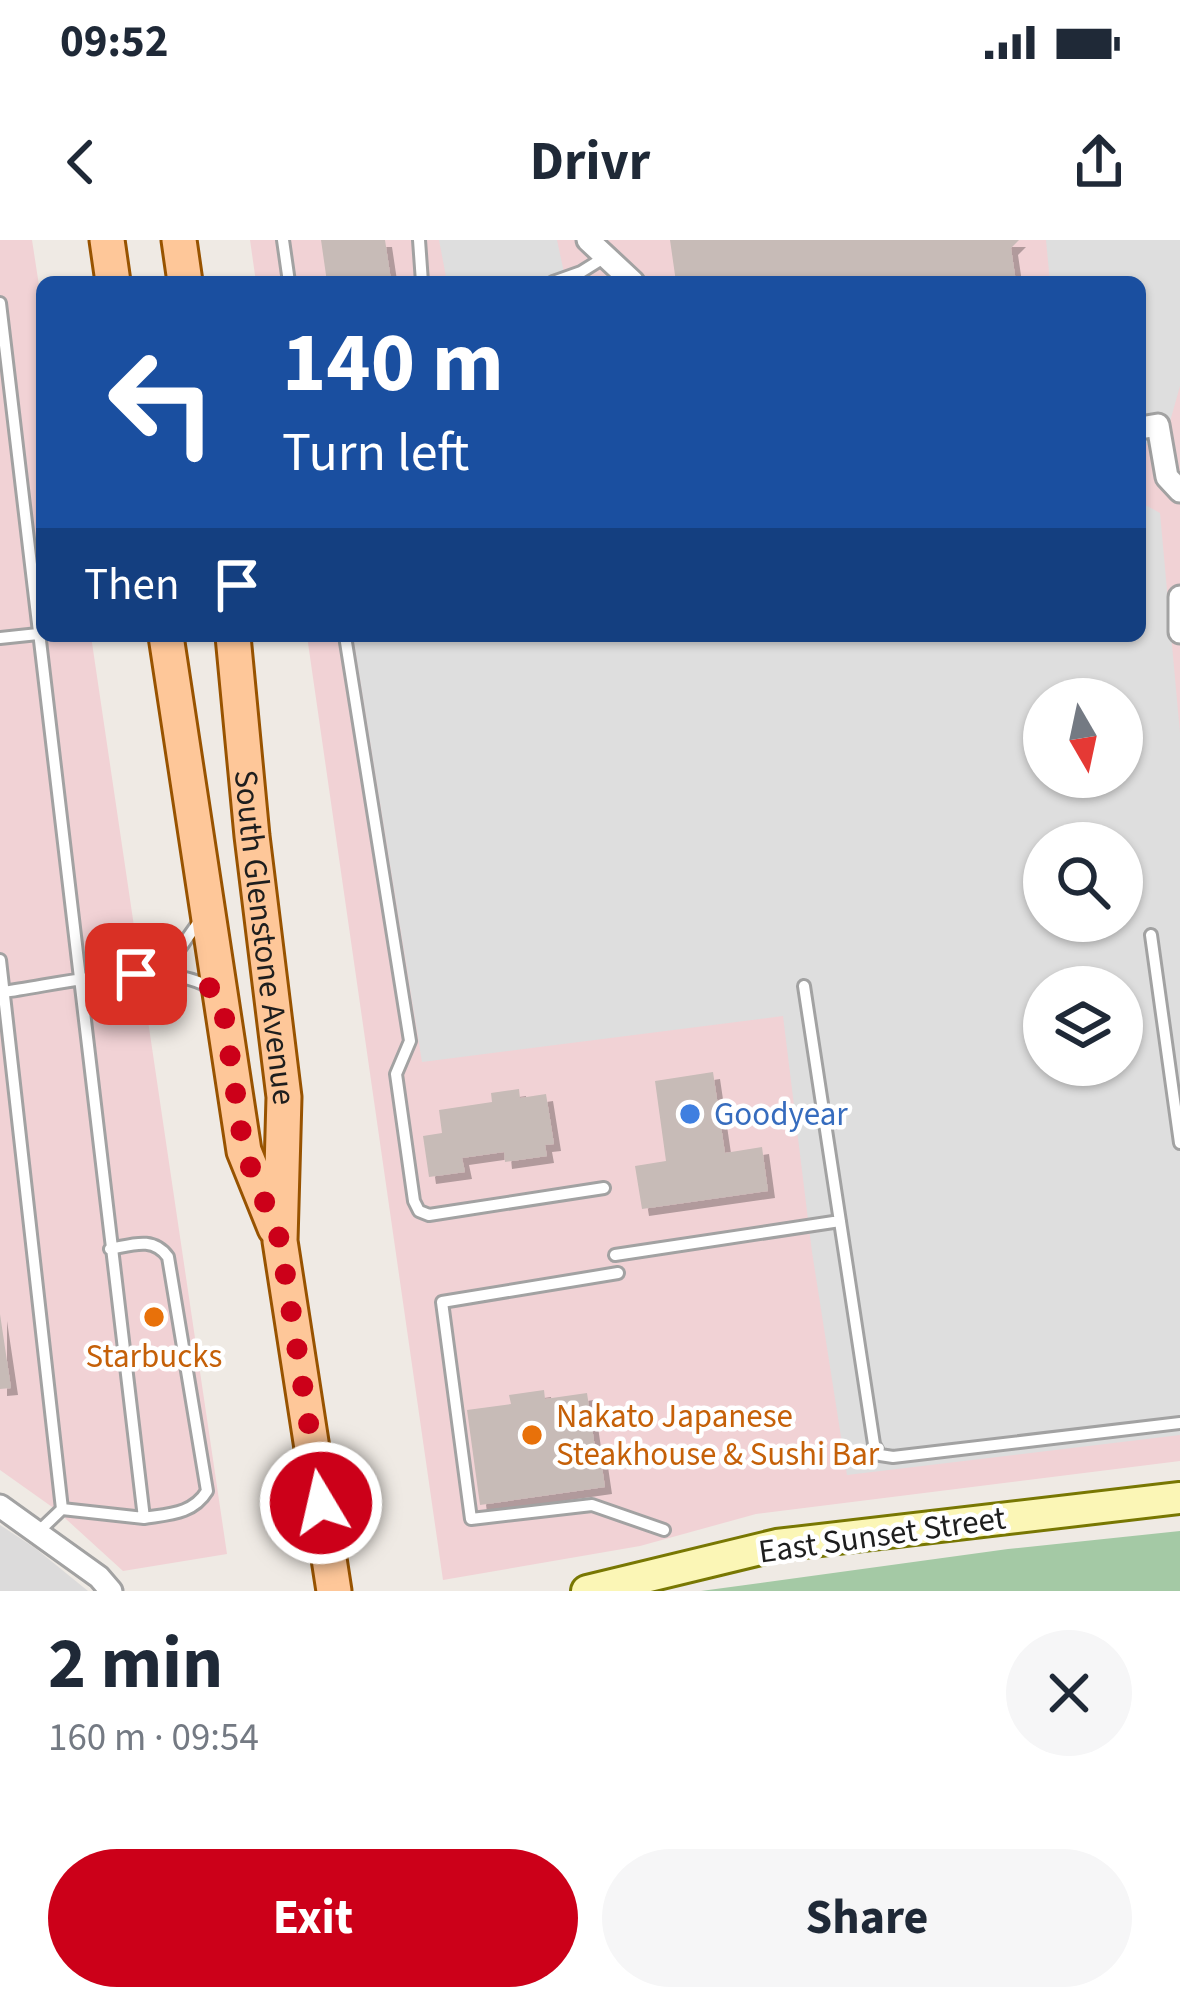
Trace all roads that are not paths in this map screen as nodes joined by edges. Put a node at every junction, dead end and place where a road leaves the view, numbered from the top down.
1 (107, 240) edge
2 (179, 240) edge
3 (283, 240) edge
4 (418, 240) edge
5 (588, 240) edge
6 (605, 257) junction
7 (112, 276) edge
8 (184, 276) edge
9 (288, 276) edge
10 (421, 276) edge
11 (570, 276) edge
12 (626, 276) edge
13 (0, 303) edge
14 (1146, 427) edge
15 (1180, 491) edge
16 (1180, 598) edge
17 (36, 617) edge
18 (1180, 632) edge
19 (36, 634) edge
20 (0, 638) edge
21 (39, 642) edge
22 (167, 642) edge
23 (234, 642) edge
24 (346, 642) edge
25 (207, 909) junction
26 (1150, 935) dead end
27 (0, 960) edge
28 (136, 974) junction
29 (78, 982) junction
30 (805, 986) dead end
31 (3, 992) junction
32 (221, 994) junction
33 (1180, 1143) edge
34 (604, 1188) dead end
35 (840, 1221) junction
36 (280, 1240) junction
37 (110, 1249) junction
38 (615, 1255) dead end
39 (618, 1274) dead end
40 (1180, 1423) edge
41 (1180, 1498) edge
42 (0, 1505) edge
43 (62, 1509) junction
44 (144, 1518) junction
45 (664, 1530) dead end
46 (38, 1533) junction
47 (111, 1591) edge
48 (334, 1591) edge
49 (587, 1591) edge

1 - 7 main road
2 - 8 main road
3 - 9 lane
4 - 10 lane
5 - 6 street
6 - 11 lane
6 - 12 street
13 - 17 lane
14 - 15 street
16 - 18 street
19 - 20 lane
21 - 29 lane
22 - 25 main road, South Glenstone Avenue
23 - 36 main road, South Glenstone Avenue
24 - 34 lane
25 - 28 lane
25 - 32 main road, South Glenstone Avenue
26 - 33 lane
27 - 31 lane
28 - 29 lane
28 - 32 lane
29 - 31 lane
29 - 37 lane
30 - 35 lane
31 - 43 lane
32 - 36 main road, South Glenstone Avenue
35 - 38 lane
35 - 40 lane
36 - 48 main road, South Glenstone Avenue
37 - 44 lane
37 - 44 lane
39 - 45 lane
41 - 49 main road, East Sunset Street
42 - 46 street
43 - 44 lane
43 - 46 lane
46 - 47 street

